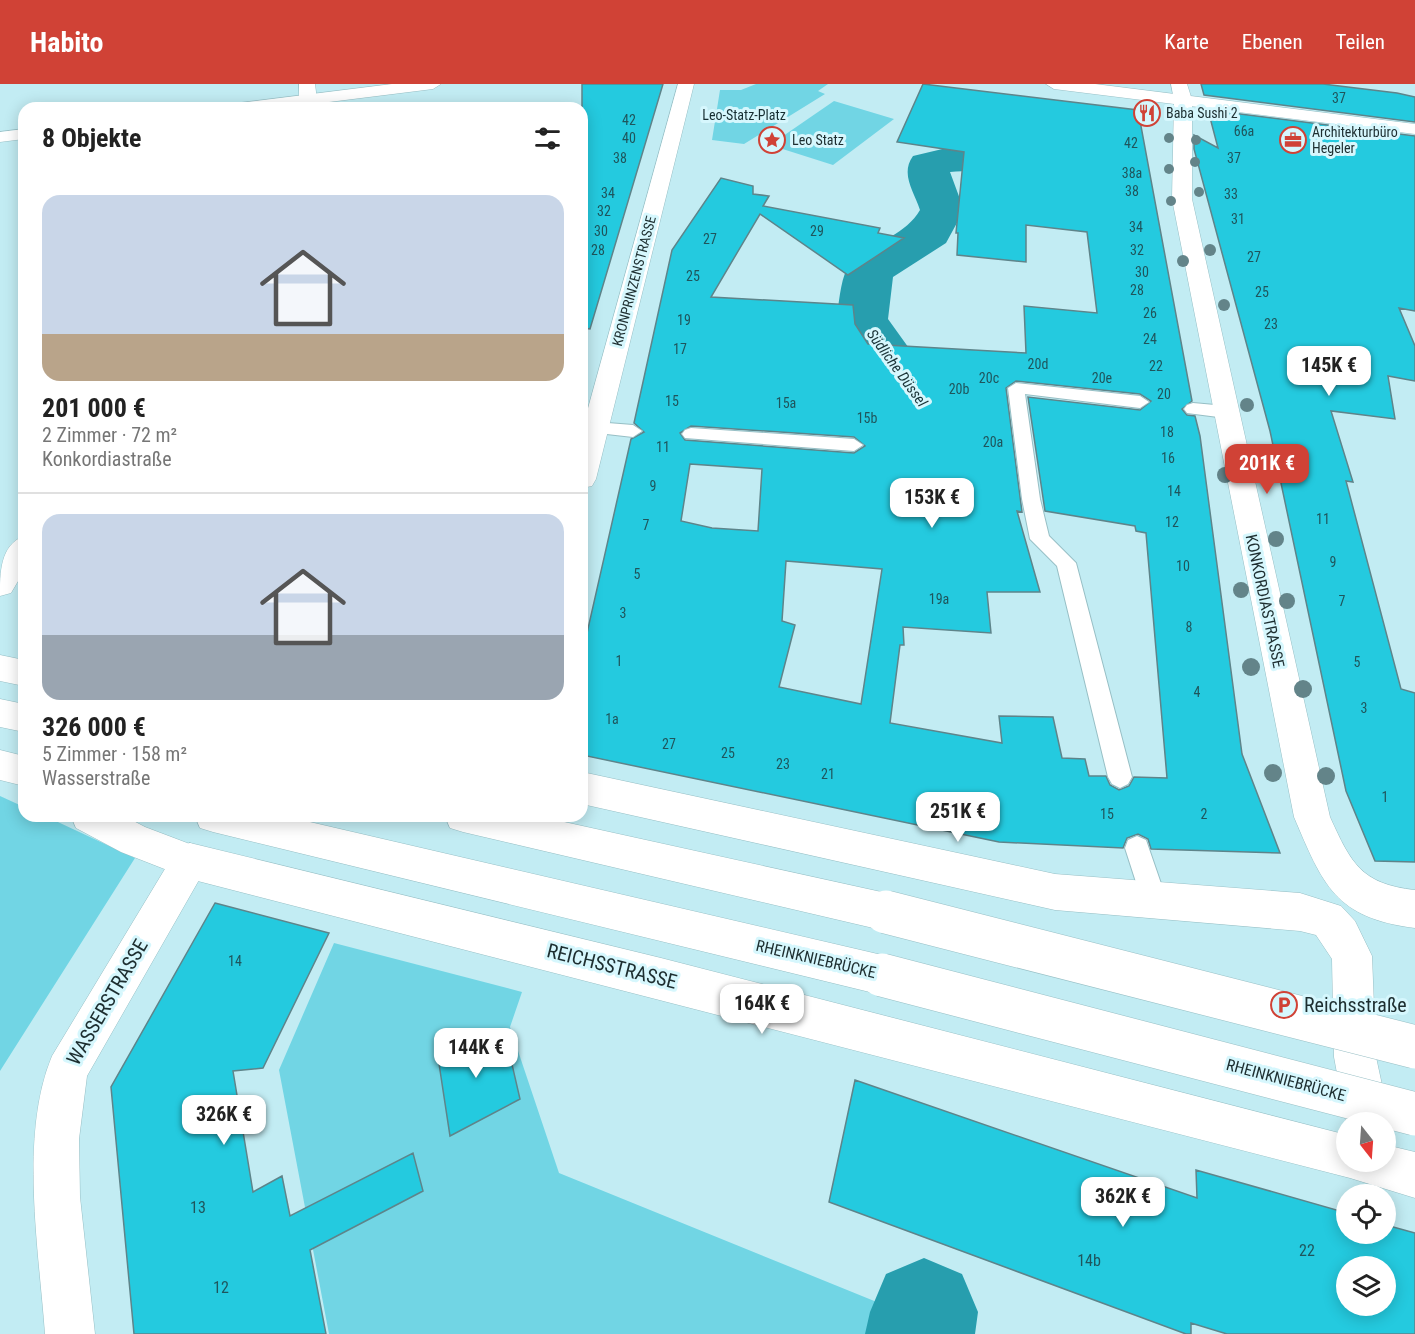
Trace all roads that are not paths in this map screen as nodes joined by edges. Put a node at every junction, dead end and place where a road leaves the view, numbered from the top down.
1 (433, 84) edge
2 (686, 84) edge
3 (1054, 84) edge
4 (1181, 92) edge
5 (305, 97) edge
6 (275, 102) edge
7 (1415, 129) edge
8 (18, 135) edge
9 (0, 137) edge
10 (1140, 402) dead end
11 (1193, 409) dead end
12 (1226, 412) junction
13 (595, 428) junction
14 (633, 430) dead end
15 (691, 434) dead end
16 (854, 445) dead end
17 (588, 455) edge
18 (18, 556) edge
19 (0, 585) edge
20 (0, 668) edge
21 (18, 672) edge
22 (0, 713) edge
23 (18, 717) edge
24 (0, 765) edge
25 (18, 770) edge
26 (1120, 777) dead end
27 (588, 789) edge
28 (100, 822) edge
29 (238, 822) edge
30 (489, 822) edge
31 (1137, 848) dead end
32 (190, 861) junction
33 (1154, 901) junction
34 (1415, 909) edge
35 (1415, 1047) edge
36 (1366, 1112) edge
37 (1415, 1114) edge
38 (1336, 1154) edge
39 (70, 1334) edge

1 - 5 main road
2 - 13 main road, KRONPRINZENSTRASSE
3 - 4 main road
4 - 7 main road
4 - 12 main road, KONKORDIASTRASSE
5 - 6 main road
8 - 9 main road
10 - 26 lane
11 - 12 lane
12 - 34 main road, KONKORDIASTRASSE
13 - 14 lane
13 - 17 main road, KRONPRINZENSTRASSE
15 - 16 lane
18 - 19 main road
20 - 21 main road
22 - 23 main road
24 - 25 main road
27 - 33 main road
28 - 32 main road, REICHSSTRASSE
29 - 37 main road, RHEINKNIEBRÜCKE, bridge
30 - 35 main road, bridge
31 - 33 lane
32 - 38 main road, REICHSSTRASSE
32 - 39 main road, WASSERSTRASSE
33 - 36 main road

